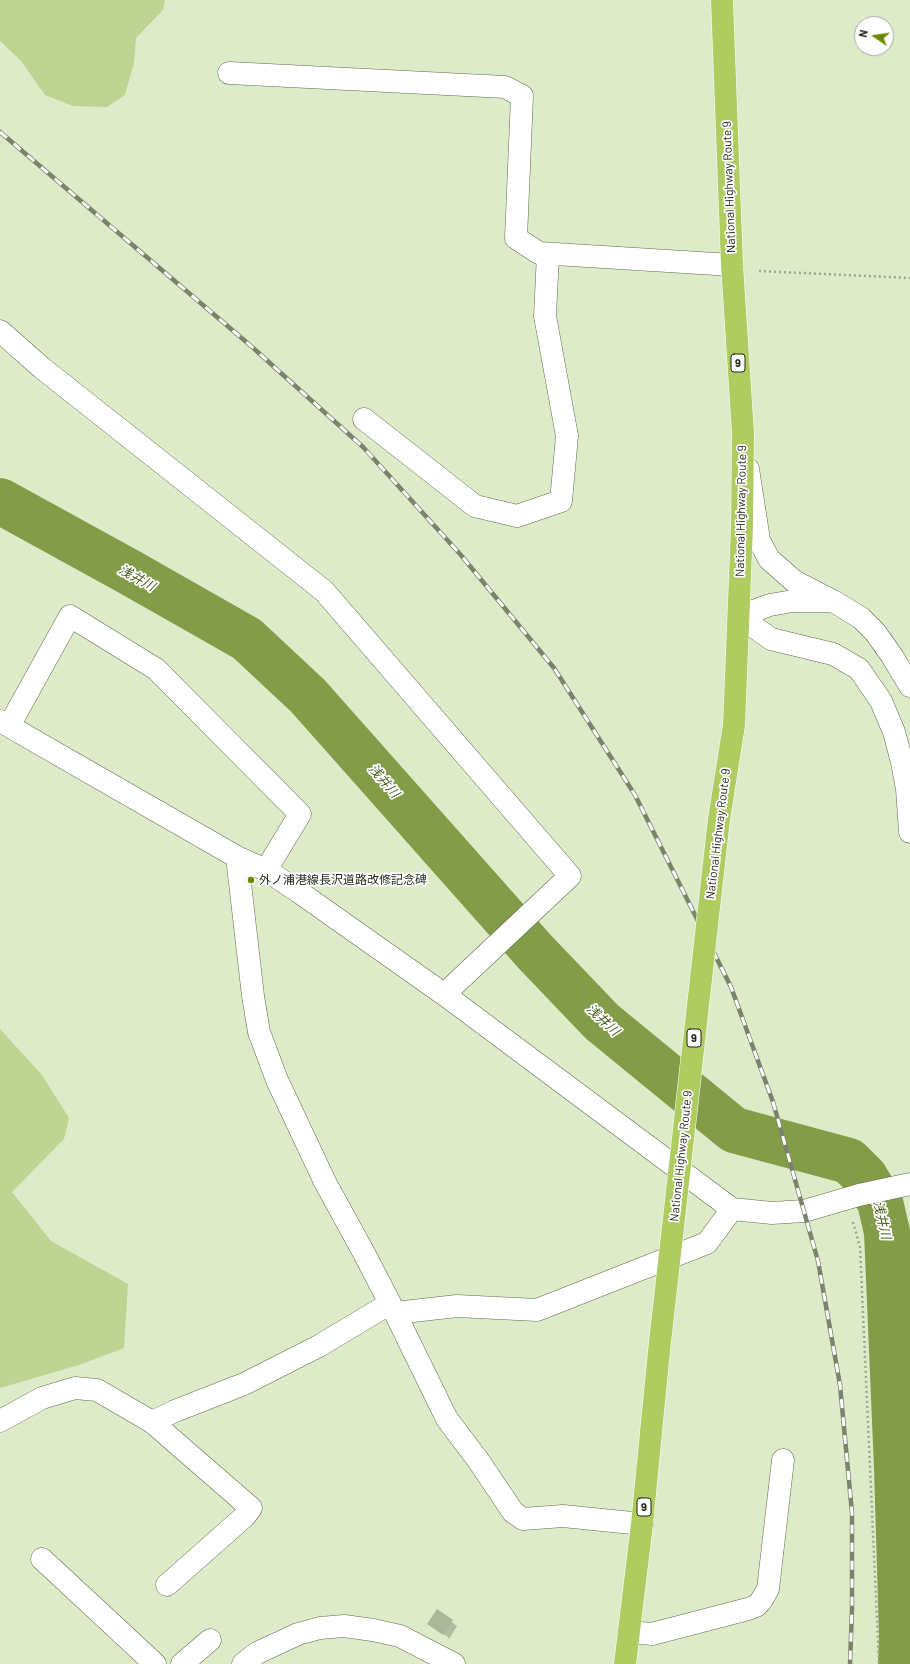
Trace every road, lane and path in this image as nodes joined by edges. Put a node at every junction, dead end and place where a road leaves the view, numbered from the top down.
1 (722, 0) edge
2 (229, 73) dead end
3 (548, 254) junction
4 (732, 265) junction
5 (759, 271) dead end
6 (910, 278) edge
7 (0, 331) edge
8 (364, 419) dead end
9 (743, 433) junction
10 (833, 601) junction
11 (739, 616) junction
12 (910, 686) edge
13 (4, 724) edge
14 (910, 832) edge
15 (237, 857) junction
16 (266, 870) junction
17 (445, 995) junction
18 (902, 1185) edge
19 (853, 1197) junction
20 (732, 1209) junction
21 (896, 1219) dead end
22 (871, 1225) dead end
23 (392, 1308) junction
24 (0, 1421) edge
25 (152, 1422) junction
26 (783, 1460) dead end
27 (642, 1524) junction
28 (42, 1559) dead end
29 (167, 1585) dead end
30 (629, 1632) junction
31 (210, 1640) dead end
32 (155, 1664) edge
33 (182, 1664) edge
34 (243, 1664) edge
35 (454, 1664) edge
36 (625, 1664) edge
37 (879, 1664) edge

1 - 4 highway, National Highway Route 9 / 9
2 - 3 street
3 - 4 street
3 - 8 street
4 - 9 highway, National Highway Route 9 / 9
5 - 6 path
7 - 17 street
9 - 10 street
9 - 11 highway, National Highway Route 9 / 9
10 - 11 street
10 - 12 street
11 - 14 street
11 - 27 highway, National Highway Route 9 / 9, bridge
13 - 15 street
13 - 16 street
15 - 16 street
15 - 23 street
16 - 17 street
17 - 20 street
18 - 19 street
19 - 20 street
19 - 37 path
20 - 23 street
21 - 22 path
23 - 25 street
23 - 27 street
24 - 25 street
25 - 29 street
26 - 30 street
27 - 30 highway, National Highway Route 9 / 9
28 - 32 street
30 - 36 highway, National Highway Route 9 / 9
31 - 33 street
34 - 35 street

